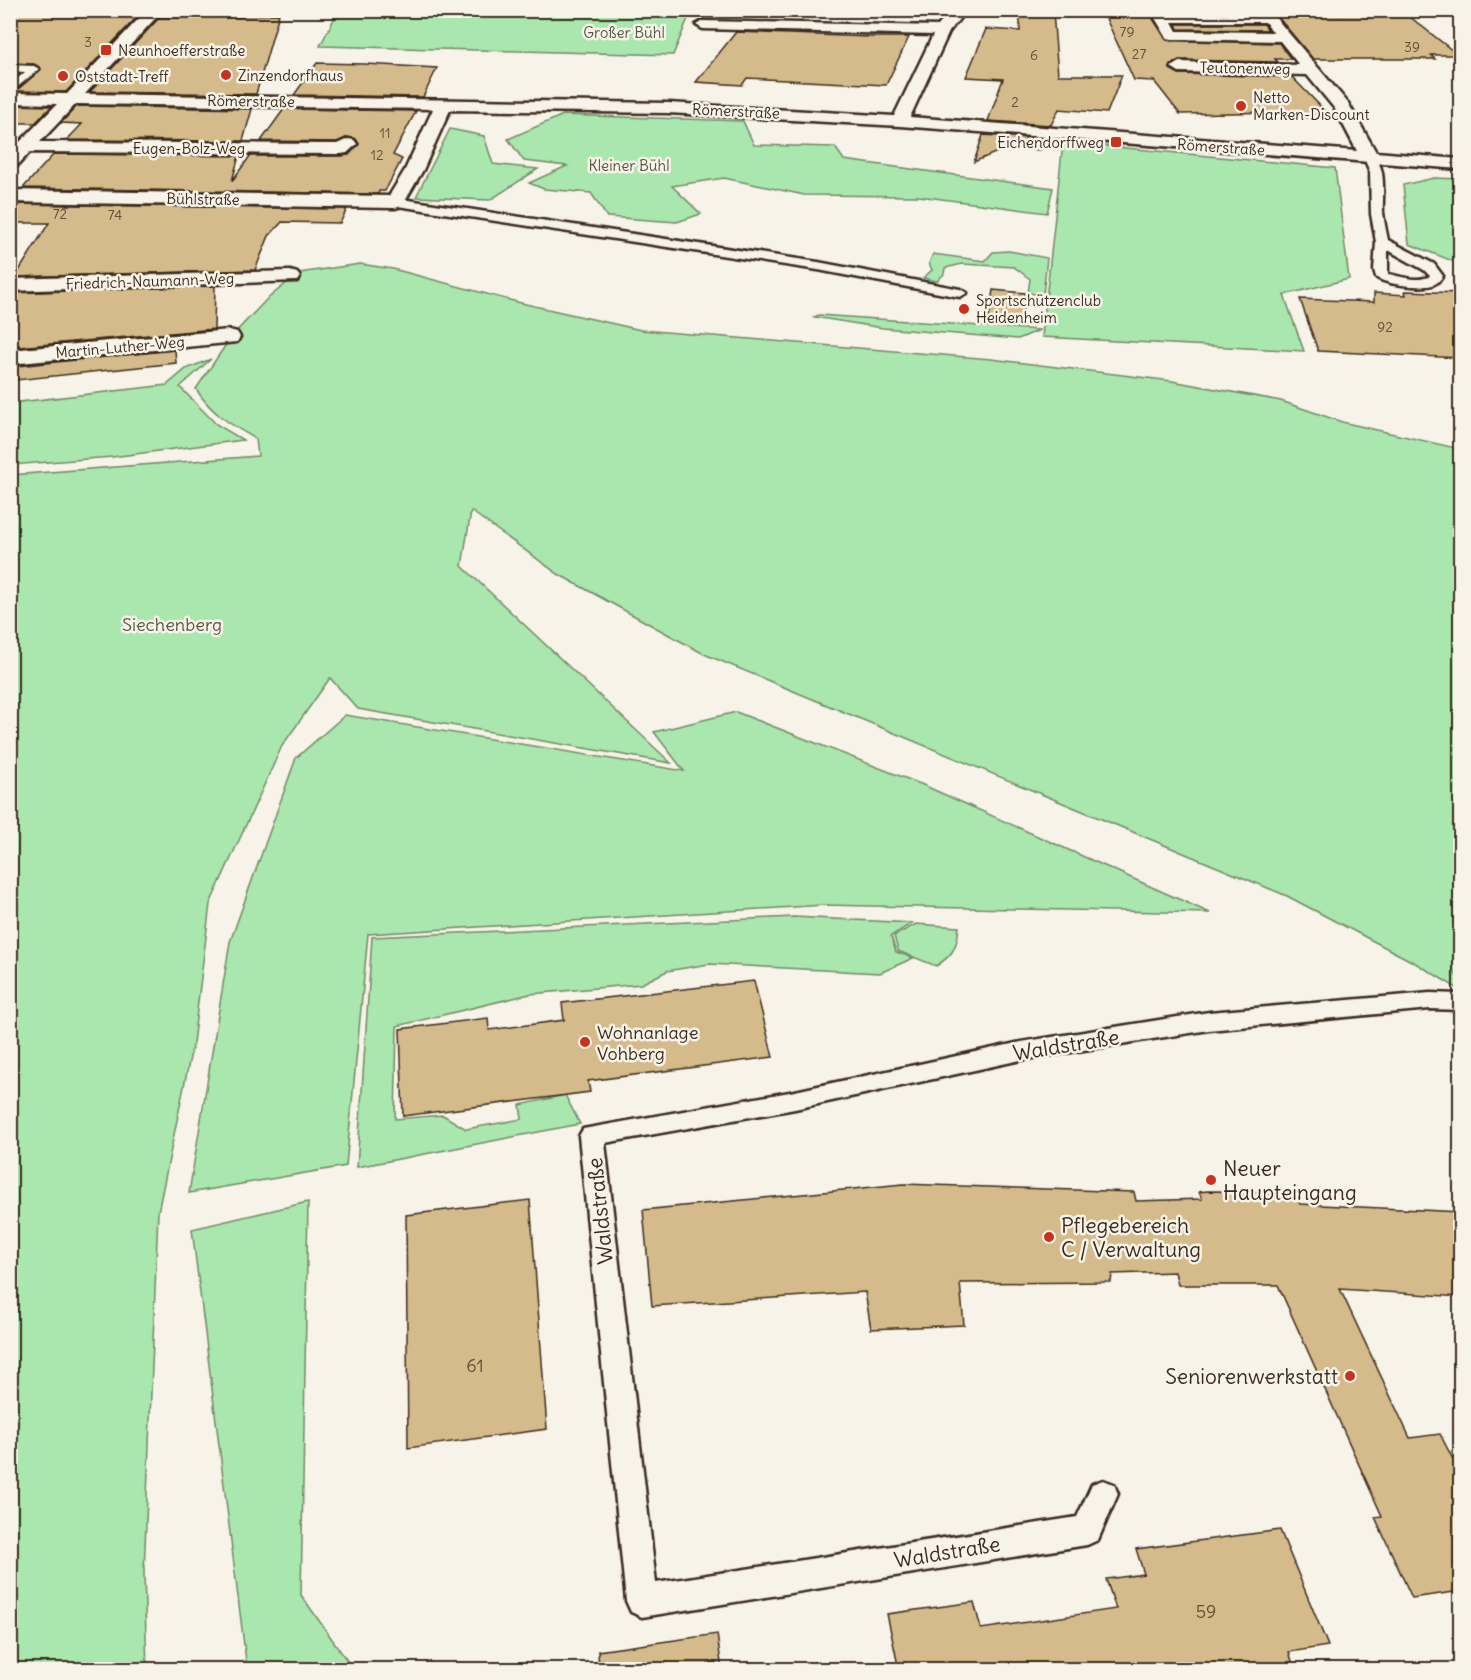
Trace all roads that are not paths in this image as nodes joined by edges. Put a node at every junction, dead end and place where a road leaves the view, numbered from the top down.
1 (156, 10) edge
2 (960, 10) edge
3 (1265, 14) edge
4 (703, 25) dead end
5 (942, 31) junction
6 (1284, 37) junction
7 (1179, 67) dead end
8 (10, 68) edge
9 (1311, 70) junction
10 (12, 90) edge
11 (77, 92) junction
12 (444, 104) junction
13 (900, 120) junction
14 (348, 144) dead end
15 (28, 147) junction
16 (1370, 158) junction
17 (10, 163) edge
18 (1461, 164) edge
19 (10, 196) edge
20 (395, 202) junction
21 (1382, 242) junction
22 (290, 277) dead end
23 (10, 285) edge
24 (960, 293) dead end
25 (229, 337) dead end
26 (10, 357) edge
27 (1461, 1002) edge
28 (1103, 1494) dead end

1 - 11 street
2 - 5 street
3 - 6 street, Teutonenweg
3 - 6 street, Teutonenweg
4 - 5 street
5 - 13 street
6 - 9 street, Teutonenweg
7 - 9 street, Teutonenweg
8 - 10 lane
9 - 16 street, Teutonenweg
10 - 11 street, Römerstraße
11 - 12 street, Römerstraße
11 - 15 street
12 - 13 street, Römerstraße
12 - 20 street
13 - 16 street, Römerstraße
14 - 15 street, Eugen-Bolz-Weg
15 - 17 street
16 - 18 street, Römerstraße
16 - 21 lane
19 - 20 street, Bühlstraße
20 - 24 lane
21 - 21 lane
22 - 23 street, Friedrich-Naumann-Weg
25 - 26 street, Martin-Luther-Weg
27 - 28 lane, Waldstraße

